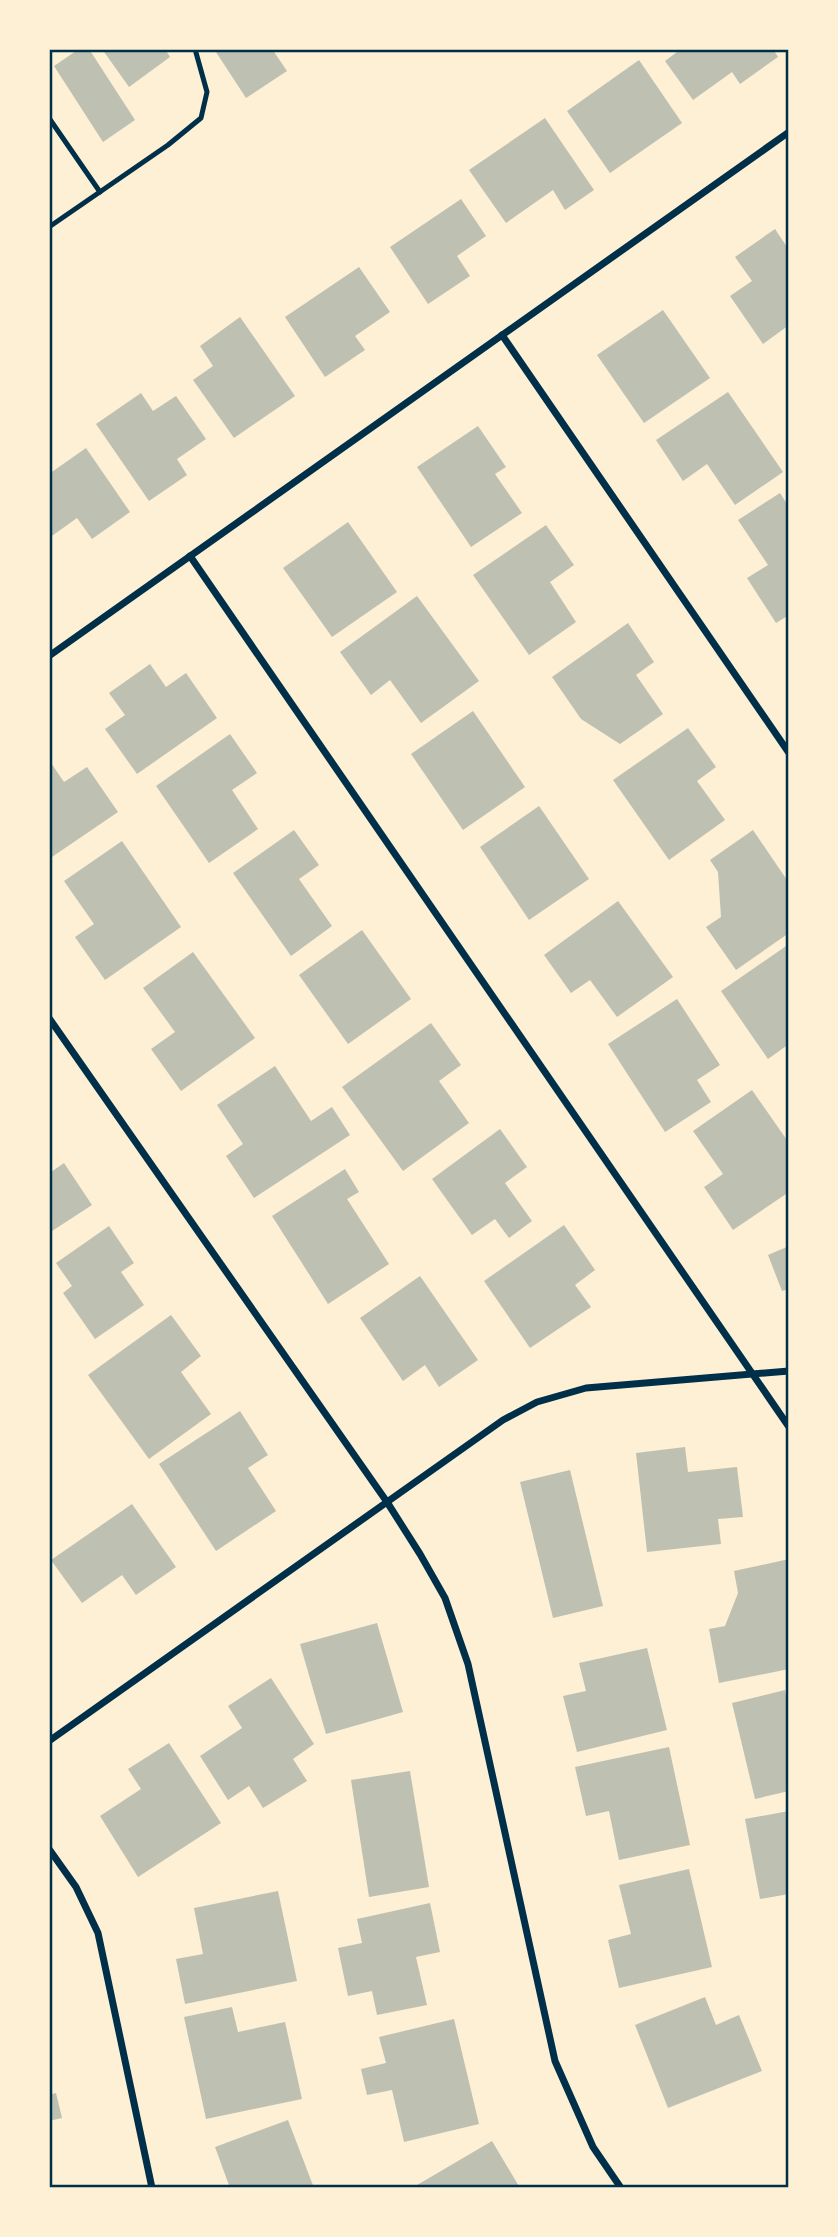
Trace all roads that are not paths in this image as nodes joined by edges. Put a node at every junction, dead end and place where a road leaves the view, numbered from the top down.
1 (195, 49) edge
2 (49, 118) edge
3 (789, 132) edge
4 (100, 192) junction
5 (49, 227) edge
6 (502, 335) junction
7 (190, 556) junction
8 (49, 656) edge
9 (789, 753) edge
10 (49, 1018) edge
11 (789, 1371) edge
12 (754, 1374) junction
13 (789, 1427) edge
14 (387, 1502) junction
15 (49, 1741) edge
16 (49, 1849) edge
17 (152, 2188) edge
18 (621, 2188) edge

1 - 4 lane
2 - 4 lane
3 - 6 street
4 - 5 lane
6 - 7 street
6 - 9 street
7 - 8 street
7 - 12 street
10 - 14 street
11 - 12 street
12 - 13 street
12 - 14 street
14 - 15 street
14 - 18 street
16 - 17 street

